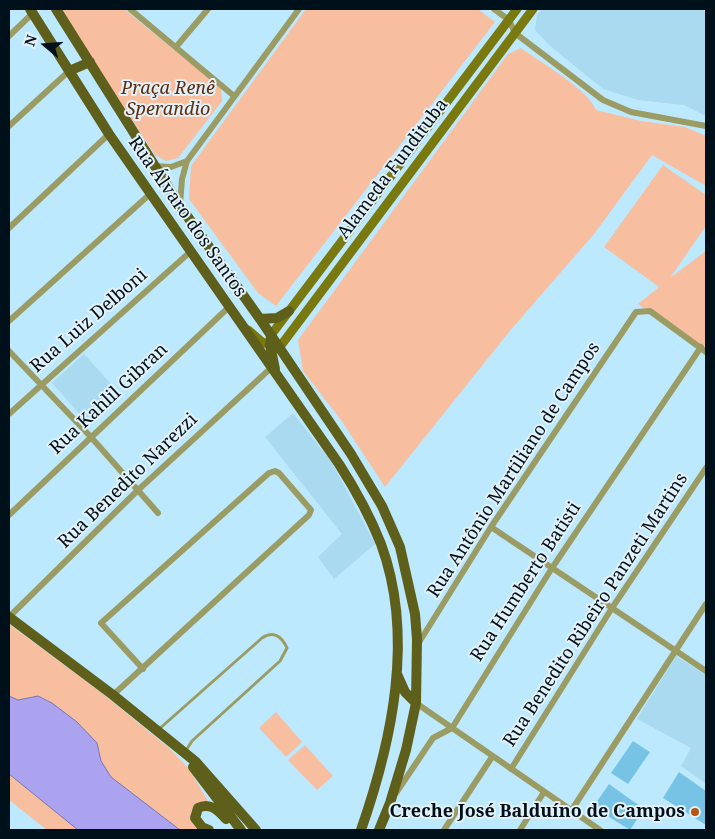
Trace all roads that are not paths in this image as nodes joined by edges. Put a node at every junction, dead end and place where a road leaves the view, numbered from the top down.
1 (56, 9) edge
2 (130, 9) edge
3 (208, 9) edge
4 (299, 9) edge
5 (494, 9) edge
6 (517, 9) edge
7 (533, 9) edge
8 (34, 10) edge
9 (509, 20) junction
10 (515, 34) junction
11 (9, 36) edge
12 (176, 47) junction
13 (90, 62) junction
14 (69, 70) junction
15 (234, 96) junction
16 (9, 126) edge
17 (706, 126) edge
18 (109, 134) junction
19 (187, 161) junction
20 (154, 166) junction
21 (150, 194) junction
22 (180, 206) junction
23 (9, 228) edge
24 (190, 252) junction
25 (230, 306) junction
26 (290, 312) junction
27 (304, 314) junction
28 (260, 319) junction
29 (9, 321) edge
30 (244, 327) junction
31 (273, 343) junction
32 (703, 350) edge
33 (9, 351) edge
34 (288, 362) junction
35 (274, 372) junction
36 (40, 384) junction
37 (9, 414) edge
38 (90, 436) junction
39 (351, 454) junction
40 (339, 464) junction
41 (706, 468) edge
42 (136, 491) junction
43 (158, 513) dead end
44 (9, 514) edge
45 (491, 527) junction
46 (552, 568) junction
47 (706, 604) edge
48 (612, 608) junction
49 (9, 617) edge
50 (417, 646) junction
51 (676, 650) junction
52 (143, 669) junction
53 (706, 670) edge
54 (396, 673) junction
55 (113, 695) junction
56 (416, 703) junction
57 (452, 728) junction
58 (158, 731) junction
59 (184, 754) junction
60 (492, 757) junction
61 (511, 769) junction
62 (544, 792) junction
63 (390, 803) junction
64 (572, 811) junction
65 (596, 829) edge
66 (209, 830) edge
67 (237, 830) edge
68 (241, 830) edge
69 (256, 830) edge
70 (361, 830) edge
71 (378, 830) edge
72 (444, 830) edge
73 (520, 830) edge

1 - 13 main road
2 - 12 street
3 - 12 street
4 - 15 street
5 - 9 street
6 - 9 main road, Alameda Fundituba
7 - 10 main road, Alameda Fundituba
8 - 11 street
8 - 14 main road, Rua Álvaro dos Santos
9 - 10 street
9 - 26 main road, Alameda Fundituba
10 - 17 street
10 - 27 main road, Alameda Fundituba
12 - 15 street
13 - 14 main road
13 - 20 main road
14 - 16 street
14 - 18 main road, Rua Álvaro dos Santos
15 - 19 street
18 - 21 main road, Rua Álvaro dos Santos
18 - 23 street
19 - 20 street
19 - 22 street
20 - 22 main road
21 - 24 main road, Rua Álvaro dos Santos
21 - 29 street
22 - 28 main road
24 - 25 main road, Rua Álvaro dos Santos
24 - 36 street, Rua Luiz Delboni
25 - 30 main road, Rua Álvaro dos Santos
25 - 38 street, Rua Kahlil Gibran
26 - 28 main road
26 - 31 main road, Alameda Fundituba
27 - 31 main road, Alameda Fundituba
27 - 34 main road
28 - 31 main road
30 - 31 main road
30 - 35 main road, Rua Álvaro dos Santos
31 - 34 main road
31 - 35 main road
32 - 45 street, Rua Antônio Martiliano de Campos
32 - 46 street, Rua Humberto Batisti
33 - 36 street
34 - 39 main road
35 - 40 main road, Rua Álvaro dos Santos
35 - 42 street, Rua Benedito Narezzi
36 - 37 street, Rua Luiz Delboni
36 - 38 street
38 - 42 street
38 - 44 street, Rua Kahlil Gibran
39 - 40 main road
39 - 50 main road
40 - 54 main road, Rua Álvaro dos Santos
41 - 48 street, Rua Benedito Ribeiro Panzeti Martins
42 - 43 street
42 - 49 street, Rua Benedito Narezzi
45 - 46 street
45 - 50 street, Rua Antônio Martiliano de Campos
46 - 48 street
46 - 57 street, Rua Humberto Batisti
47 - 51 street
48 - 51 street
48 - 61 street, Rua Benedito Ribeiro Panzeti Martins
49 - 55 main road
50 - 56 main road
51 - 53 street
51 - 64 street
52 - 52 street
52 - 55 street
54 - 56 main road
54 - 70 main road, Rua Álvaro dos Santos
55 - 58 main road
56 - 57 street
56 - 63 main road
57 - 60 street
57 - 63 street, Rua Humberto Batisti
58 - 59 main road
58 - 59 lane
59 - 68 main road
59 - 69 main road
60 - 61 street
60 - 72 street
61 - 62 street
62 - 64 street
62 - 73 street
63 - 71 main road, Rua Humberto Batisti
64 - 65 street
66 - 67 main road

